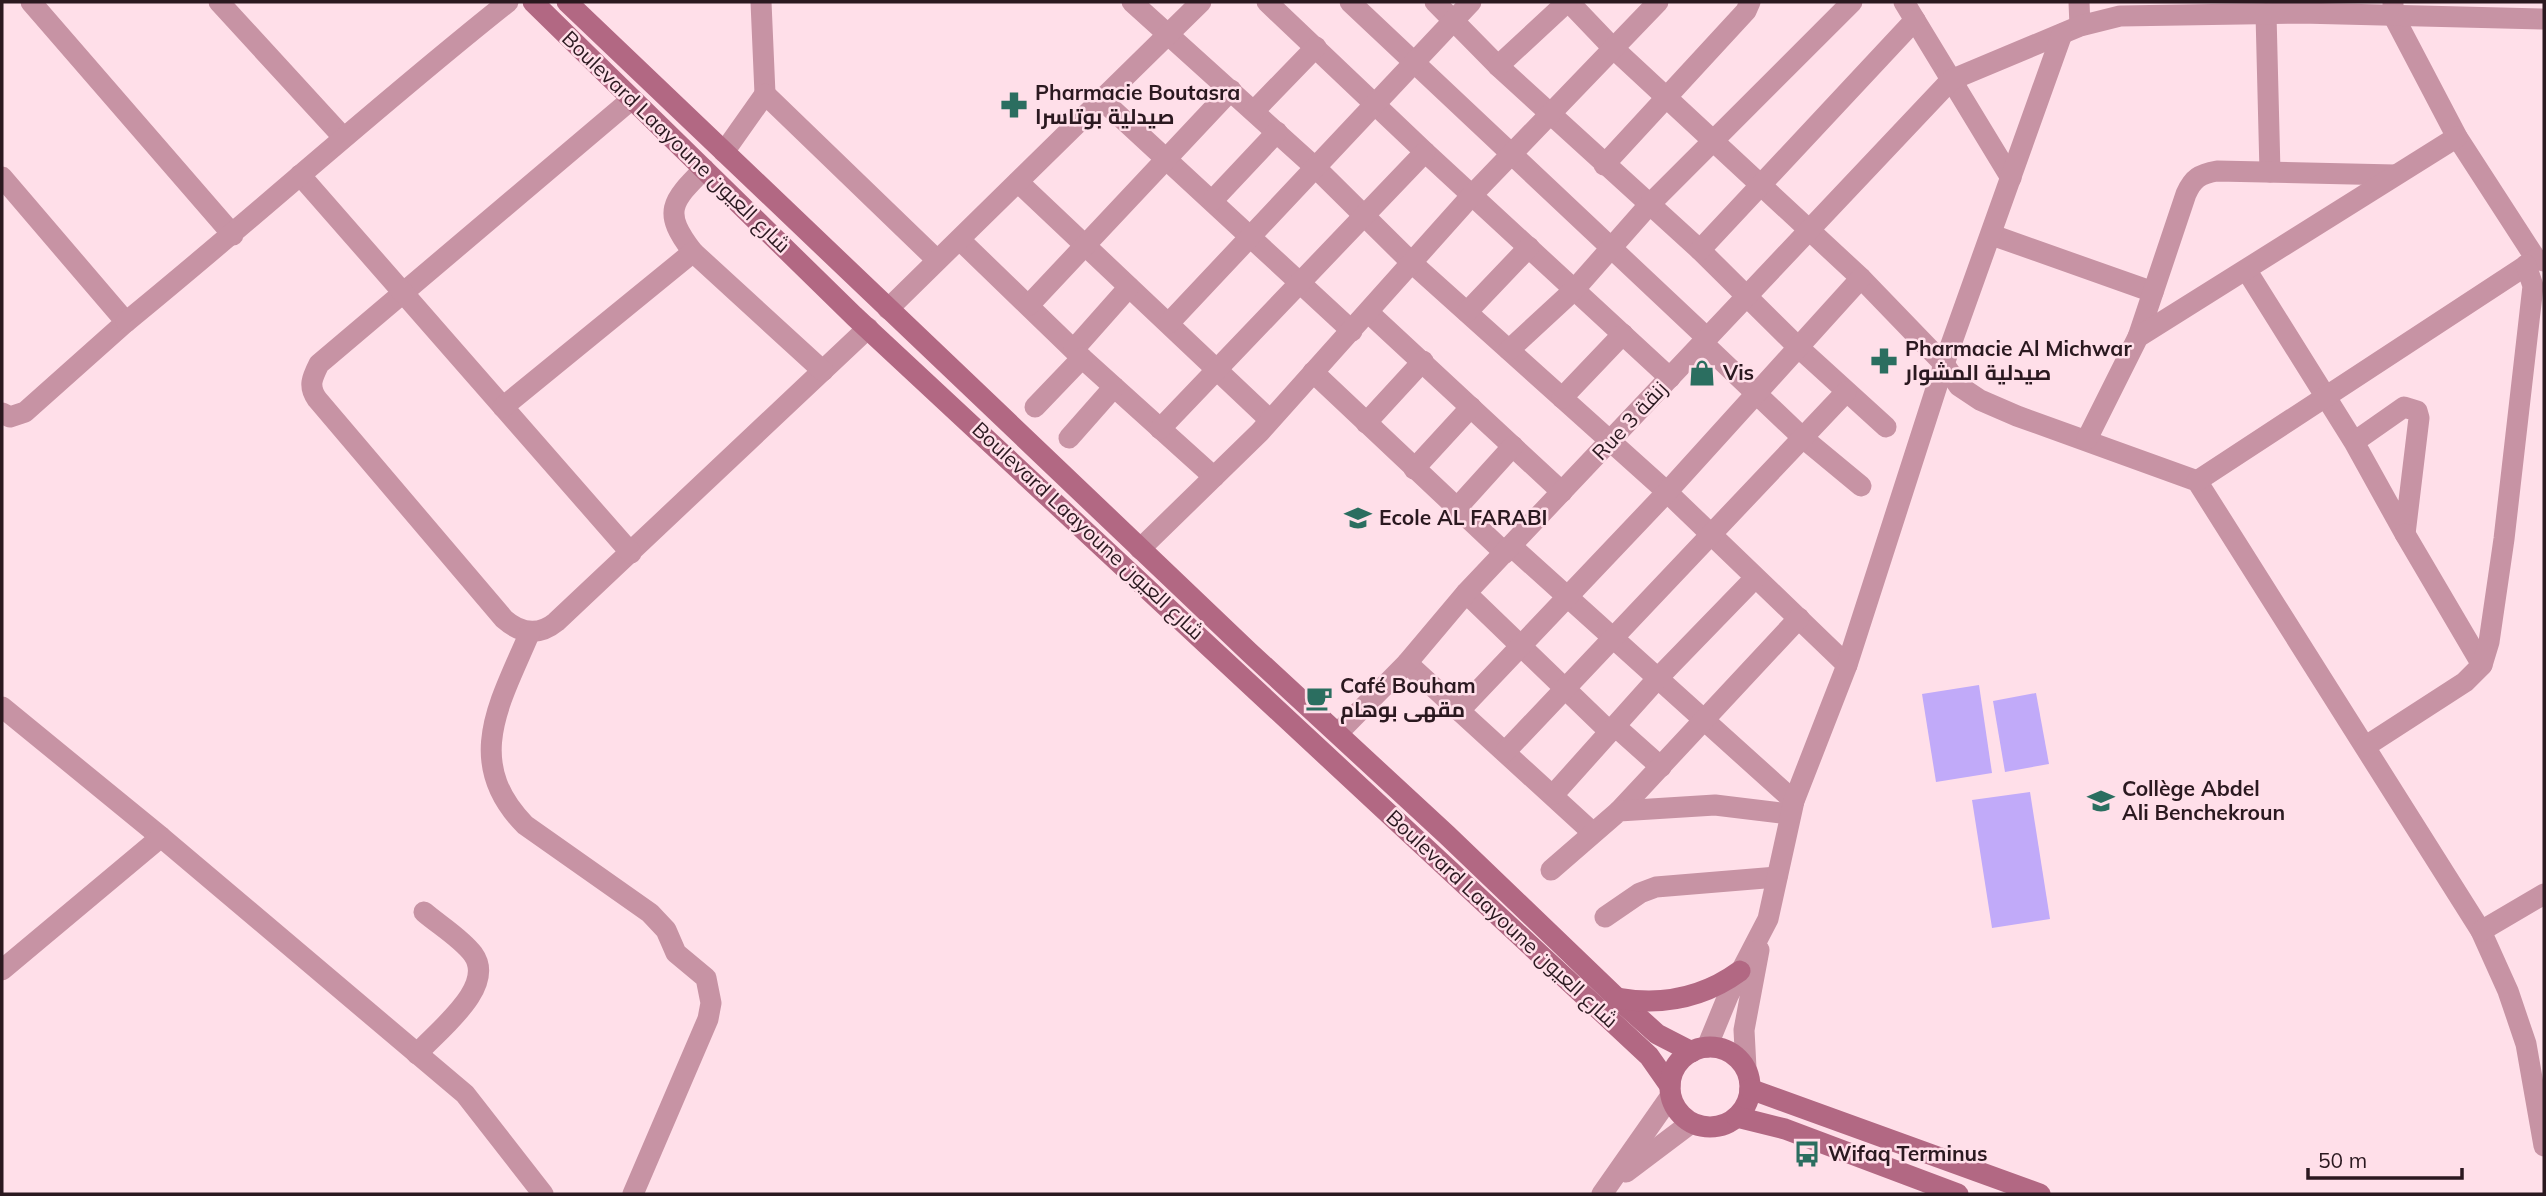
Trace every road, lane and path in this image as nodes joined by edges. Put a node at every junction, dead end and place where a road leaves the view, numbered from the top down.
1 (31, 2) edge
2 (219, 2) edge
3 (508, 2) edge
4 (533, 2) edge
5 (568, 2) edge
6 (761, 2) edge
7 (1132, 2) edge
8 (1201, 2) edge
9 (1267, 2) edge
10 (1350, 2) edge
11 (1435, 2) edge
12 (1471, 2) edge
13 (1568, 2) edge
14 (1658, 2) edge
15 (1751, 2) edge
16 (1852, 2) edge
17 (2079, 2) edge
18 (2393, 8) edge
19 (2177, 9) edge
20 (1910, 11) edge
21 (2266, 14) junction
22 (2544, 19) edge
23 (1452, 20) junction
24 (2071, 30) junction
25 (1167, 34) junction
26 (1316, 47) junction
27 (1612, 47) junction
28 (1414, 62) junction
29 (1498, 66) junction
30 (1951, 80) junction
31 (1231, 90) junction
32 (765, 94) junction
33 (632, 99) junction
34 (1101, 99) junction
35 (1667, 99) junction
36 (1375, 104) junction
37 (1254, 111) junction
38 (1550, 111) junction
39 (1277, 132) junction
40 (343, 137) junction
41 (2457, 137) junction
42 (1713, 141) junction
43 (724, 152) junction
44 (1425, 152) junction
45 (1513, 153) junction
46 (1166, 159) junction
47 (1604, 165) junction
48 (705, 169) junction
49 (1317, 169) junction
50 (2270, 172) junction
51 (300, 175) junction
52 (2395, 175) junction
53 (2, 177) edge
54 (2011, 178) junction
55 (1018, 182) junction
56 (1760, 184) junction
57 (1472, 195) junction
58 (1213, 200) junction
59 (1649, 205) junction
60 (1364, 217) junction
61 (1810, 228) junction
62 (233, 235) junction
63 (1251, 235) junction
64 (1992, 235) junction
65 (960, 240) junction
66 (1086, 246) junction
67 (1529, 247) junction
68 (1611, 248) junction
69 (1700, 250) junction
70 (693, 252) junction
71 (937, 260) junction
72 (2535, 262) edge
73 (1412, 263) junction
74 (2247, 271) junction
75 (1861, 278) junction
76 (1302, 282) junction
77 (1129, 287) junction
78 (1574, 290) junction
79 (2153, 292) junction
80 (404, 294) junction
81 (1746, 296) junction
82 (1029, 305) junction
83 (888, 309) junction
84 (1467, 312) junction
85 (1369, 313) junction
86 (126, 322) junction
87 (1169, 323) junction
88 (868, 328) junction
89 (1352, 331) junction
90 (1623, 334) junction
91 (2138, 337) junction
92 (1705, 340) junction
93 (1798, 347) junction
94 (1509, 350) junction
95 (1078, 353) junction
96 (1423, 361) junction
97 (1944, 364) junction
98 (1217, 369) junction
99 (823, 371) junction
100 (1313, 372) junction
101 (1670, 378) junction
102 (1114, 387) junction
103 (1846, 392) junction
104 (1757, 393) junction
105 (1562, 398) junction
106 (2326, 398) junction
107 (503, 407) junction
108 (1035, 407) dead end
109 (1471, 407) junction
110 (2, 413) edge
111 (1269, 419) junction
112 (1366, 423) junction
113 (1886, 427) dead end
114 (1160, 429) junction
115 (1069, 438) dead end
116 (1802, 438) junction
117 (2087, 439) junction
118 (1611, 442) junction
119 (2354, 442) junction
120 (1513, 446) junction
121 (1414, 469) junction
122 (1214, 477) junction
123 (2197, 481) junction
124 (1861, 486) dead end
125 (1562, 492) junction
126 (1667, 492) junction
127 (1456, 509) junction
128 (2405, 534) junction
129 (1712, 537) junction
130 (1140, 549) junction
131 (1508, 549) junction
132 (631, 553) junction
133 (1755, 578) junction
134 (1466, 593) junction
135 (1567, 596) junction
136 (1799, 618) junction
137 (530, 632) junction
138 (1614, 639) junction
139 (1523, 645) junction
140 (1407, 663) junction
141 (2482, 665) junction
142 (1847, 666) junction
143 (1657, 679) junction
144 (1564, 688) junction
145 (2, 707) edge
146 (1459, 711) junction
147 (1705, 722) junction
148 (1613, 729) junction
149 (1338, 733) junction
150 (2366, 747) junction
151 (1505, 752) junction
152 (1661, 767) junction
153 (1553, 794) junction
154 (1792, 807) junction
155 (1619, 811) junction
156 (1592, 832) junction
157 (161, 837) junction
158 (1551, 870) dead end
159 (1777, 877) junction
160 (2544, 894) edge
161 (424, 912) dead end
162 (1605, 916) dead end
163 (2481, 931) junction
164 (1761, 938) junction
165 (2, 970) edge
166 (1740, 971) junction
167 (1617, 998) junction
168 (1700, 1050) junction
169 (417, 1054) junction
170 (1748, 1079) junction
171 (1670, 1092) junction
172 (1737, 1117) junction
173 (1690, 1123) junction
174 (2544, 1146) edge
175 (1608, 1188) edge
176 (543, 1194) edge
177 (633, 1194) edge
178 (1958, 1194) edge
179 (2040, 1194) edge

1 - 62 street
2 - 40 street
3 - 40 street
4 - 33 street, Boulevard Laayoune شارع العيون
5 - 43 street, Boulevard Laayoune شارع العيون
6 - 32 street
7 - 25 street
8 - 25 street
9 - 26 street
10 - 28 street
11 - 23 street
12 - 23 street
13 - 27 street
13 - 29 street
14 - 27 street
15 - 35 street
16 - 42 street
17 - 24 street
18 - 21 street
18 - 22 street
18 - 41 street
19 - 21 street
19 - 24 street
20 - 30 street
20 - 56 street
21 - 50 street
23 - 28 street
23 - 29 street
24 - 30 street
24 - 54 street
25 - 31 street
25 - 34 street
26 - 36 street
26 - 37 street
27 - 35 street
27 - 38 street
28 - 36 street
28 - 45 street
29 - 38 street
30 - 54 street
30 - 61 street, Rue 3 زنقة
31 - 37 street
31 - 46 street
32 - 43 street
32 - 71 street
33 - 48 street, Boulevard Laayoune شارع العيون
33 - 80 street
34 - 46 street
34 - 55 street
35 - 42 street
35 - 47 street
36 - 44 street
36 - 49 street
37 - 39 street
38 - 45 street
38 - 47 street
39 - 49 street
39 - 58 street
40 - 51 street
41 - 52 street
41 - 72 street
42 - 56 street
42 - 59 street
43 - 83 street, Boulevard Laayoune شارع العيون
44 - 57 street
44 - 60 street
45 - 57 street
45 - 68 street
46 - 58 street
46 - 66 street
47 - 59 street
48 - 70 street
48 - 88 street, Boulevard Laayoune شارع العيون
49 - 60 street
49 - 63 street
50 - 52 street
50 - 79 street
51 - 62 street
51 - 80 street
52 - 74 street
53 - 86 street
54 - 64 street
55 - 65 street
55 - 66 street
56 - 61 street
56 - 69 street
57 - 67 street
57 - 73 street
58 - 63 street
59 - 68 street
59 - 69 street
60 - 73 street
60 - 76 street
61 - 75 street
61 - 81 street, Rue 3 زنقة
62 - 86 street
63 - 76 street
63 - 87 street
64 - 79 street
64 - 97 street
65 - 71 street
65 - 82 street
66 - 77 street
66 - 82 street
67 - 78 street
67 - 84 street
68 - 78 street
68 - 92 street
69 - 81 street
70 - 99 street
70 - 107 street
71 - 83 street
72 - 106 street
72 - 141 street
73 - 84 street
73 - 85 street
74 - 91 street
74 - 106 street
75 - 93 street
75 - 97 street
76 - 89 street
76 - 98 street
77 - 87 street
77 - 95 street
78 - 90 street
78 - 94 street
79 - 91 street
80 - 107 street
80 - 137 street
81 - 92 street, Rue 3 زنقة
81 - 93 street
82 - 95 street
83 - 130 street, Boulevard Laayoune شارع العيون
84 - 94 street
85 - 89 street
85 - 96 street
86 - 110 street
87 - 98 street
88 - 99 street
88 - 171 street, Boulevard Laayoune شارع العيون
89 - 100 street
90 - 101 street
90 - 105 street
91 - 117 street
92 - 101 street, Rue 3 زنقة
92 - 104 street
93 - 103 street
93 - 104 street
94 - 105 street
95 - 102 street
95 - 108 street
96 - 109 street
96 - 112 street
97 - 117 street
97 - 142 street
98 - 111 street
98 - 114 street
99 - 132 street
100 - 111 street
100 - 112 street
101 - 118 street, Rue 3 زنقة
102 - 114 street
102 - 115 street
103 - 113 street
103 - 116 street
104 - 116 street
104 - 126 street
105 - 118 street
106 - 119 street
106 - 123 street
107 - 132 street
109 - 120 street
109 - 121 street
111 - 122 street
112 - 121 street
114 - 122 street
116 - 124 street
116 - 129 street
117 - 123 street
118 - 125 street, Rue 3 زنقة
118 - 126 street
119 - 128 street
119 - 128 street
120 - 125 street
120 - 127 street
121 - 127 street
122 - 130 street
123 - 150 street
125 - 131 street, Rue 3 زنقة
126 - 129 street
126 - 135 street
127 - 131 street
128 - 141 street
129 - 133 street
129 - 138 street
130 - 149 street, Boulevard Laayoune شارع العيون
131 - 134 street, Rue 3 زنقة
131 - 135 street
132 - 137 street
133 - 136 street
133 - 143 street
134 - 139 street
134 - 140 street, Rue 3 زنقة
135 - 138 street
135 - 139 street
136 - 142 street
136 - 147 street
137 - 177 street
138 - 143 street
138 - 144 street
139 - 144 street
139 - 146 street
140 - 146 street
140 - 149 street, Rue 3 زنقة
141 - 150 street
142 - 154 street
143 - 147 street
143 - 148 street
144 - 148 street
144 - 151 street
145 - 157 street
146 - 151 street
147 - 152 street
147 - 154 street
148 - 152 street
148 - 153 street
149 - 167 street, Boulevard Laayoune شارع العيون
150 - 163 street
151 - 153 street
152 - 155 street
153 - 156 street
154 - 155 street
154 - 159 street
155 - 156 street
156 - 158 street
157 - 165 street
157 - 169 street
159 - 162 street
159 - 164 street
160 - 163 street
161 - 169 street
163 - 174 street
164 - 166 street
164 - 170 street
166 - 167 street
166 - 168 street
167 - 168 street, Boulevard Laayoune شارع العيون
168 - 170 street
168 - 171 street
169 - 176 street
170 - 172 street
170 - 179 street
171 - 173 street
171 - 175 street
172 - 173 street
172 - 178 street
173 - 175 street

